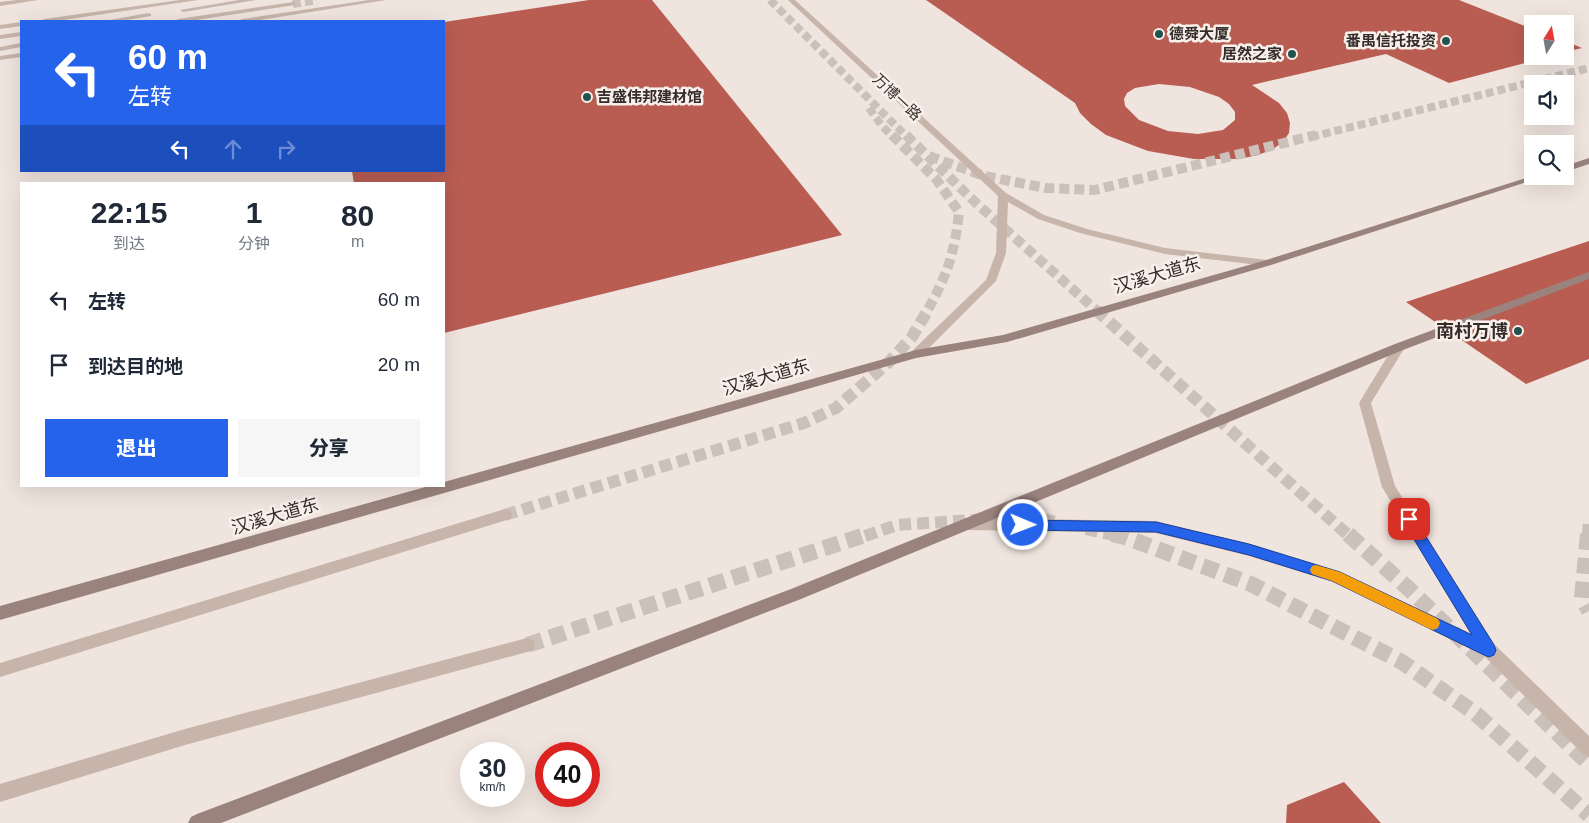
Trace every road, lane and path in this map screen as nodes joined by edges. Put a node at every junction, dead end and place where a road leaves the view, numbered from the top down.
1 (35, 0) edge
2 (195, 0) edge
3 (253, 0) edge
4 (383, 0) edge
5 (791, 0) edge
6 (0, 4) edge
7 (292, 4) dead end
8 (178, 11) dead end
9 (159, 14) dead end
10 (51, 20) edge
11 (115, 20) edge
12 (185, 20) edge
13 (249, 20) edge
14 (20, 24) edge
15 (0, 27) edge
16 (20, 34) edge
17 (0, 37) edge
18 (20, 45) edge
19 (0, 48) edge
20 (20, 55) edge
21 (0, 58) edge
22 (1589, 161) edge
23 (1574, 166) edge
24 (1524, 181) edge
25 (1003, 195) junction
26 (1267, 263) junction
27 (1589, 275) edge
28 (1399, 347) junction
29 (916, 354) junction
30 (505, 515) tunnel mouth
31 (966, 524) junction
32 (0, 613) edge
33 (527, 646) tunnel mouth
34 (1489, 650) junction
35 (0, 670) edge
36 (1589, 748) edge
37 (0, 793) edge
38 (197, 823) edge

1 - 6 street
2 - 10 street
3 - 8 street
4 - 13 street
5 - 25 street, 万博一路
7 - 12 street
9 - 11 street
14 - 15 street
16 - 17 street
18 - 19 street
20 - 21 street
22 - 23 main road
24 - 26 main road, 汉溪大道东
25 - 26 street, 万博一路
25 - 29 street
26 - 29 main road, 汉溪大道东
27 - 28 main road
28 - 31 main road
28 - 34 street
29 - 32 main road, 汉溪大道东
30 - 35 street
31 - 34 street
31 - 38 main road
33 - 37 street
34 - 36 street

